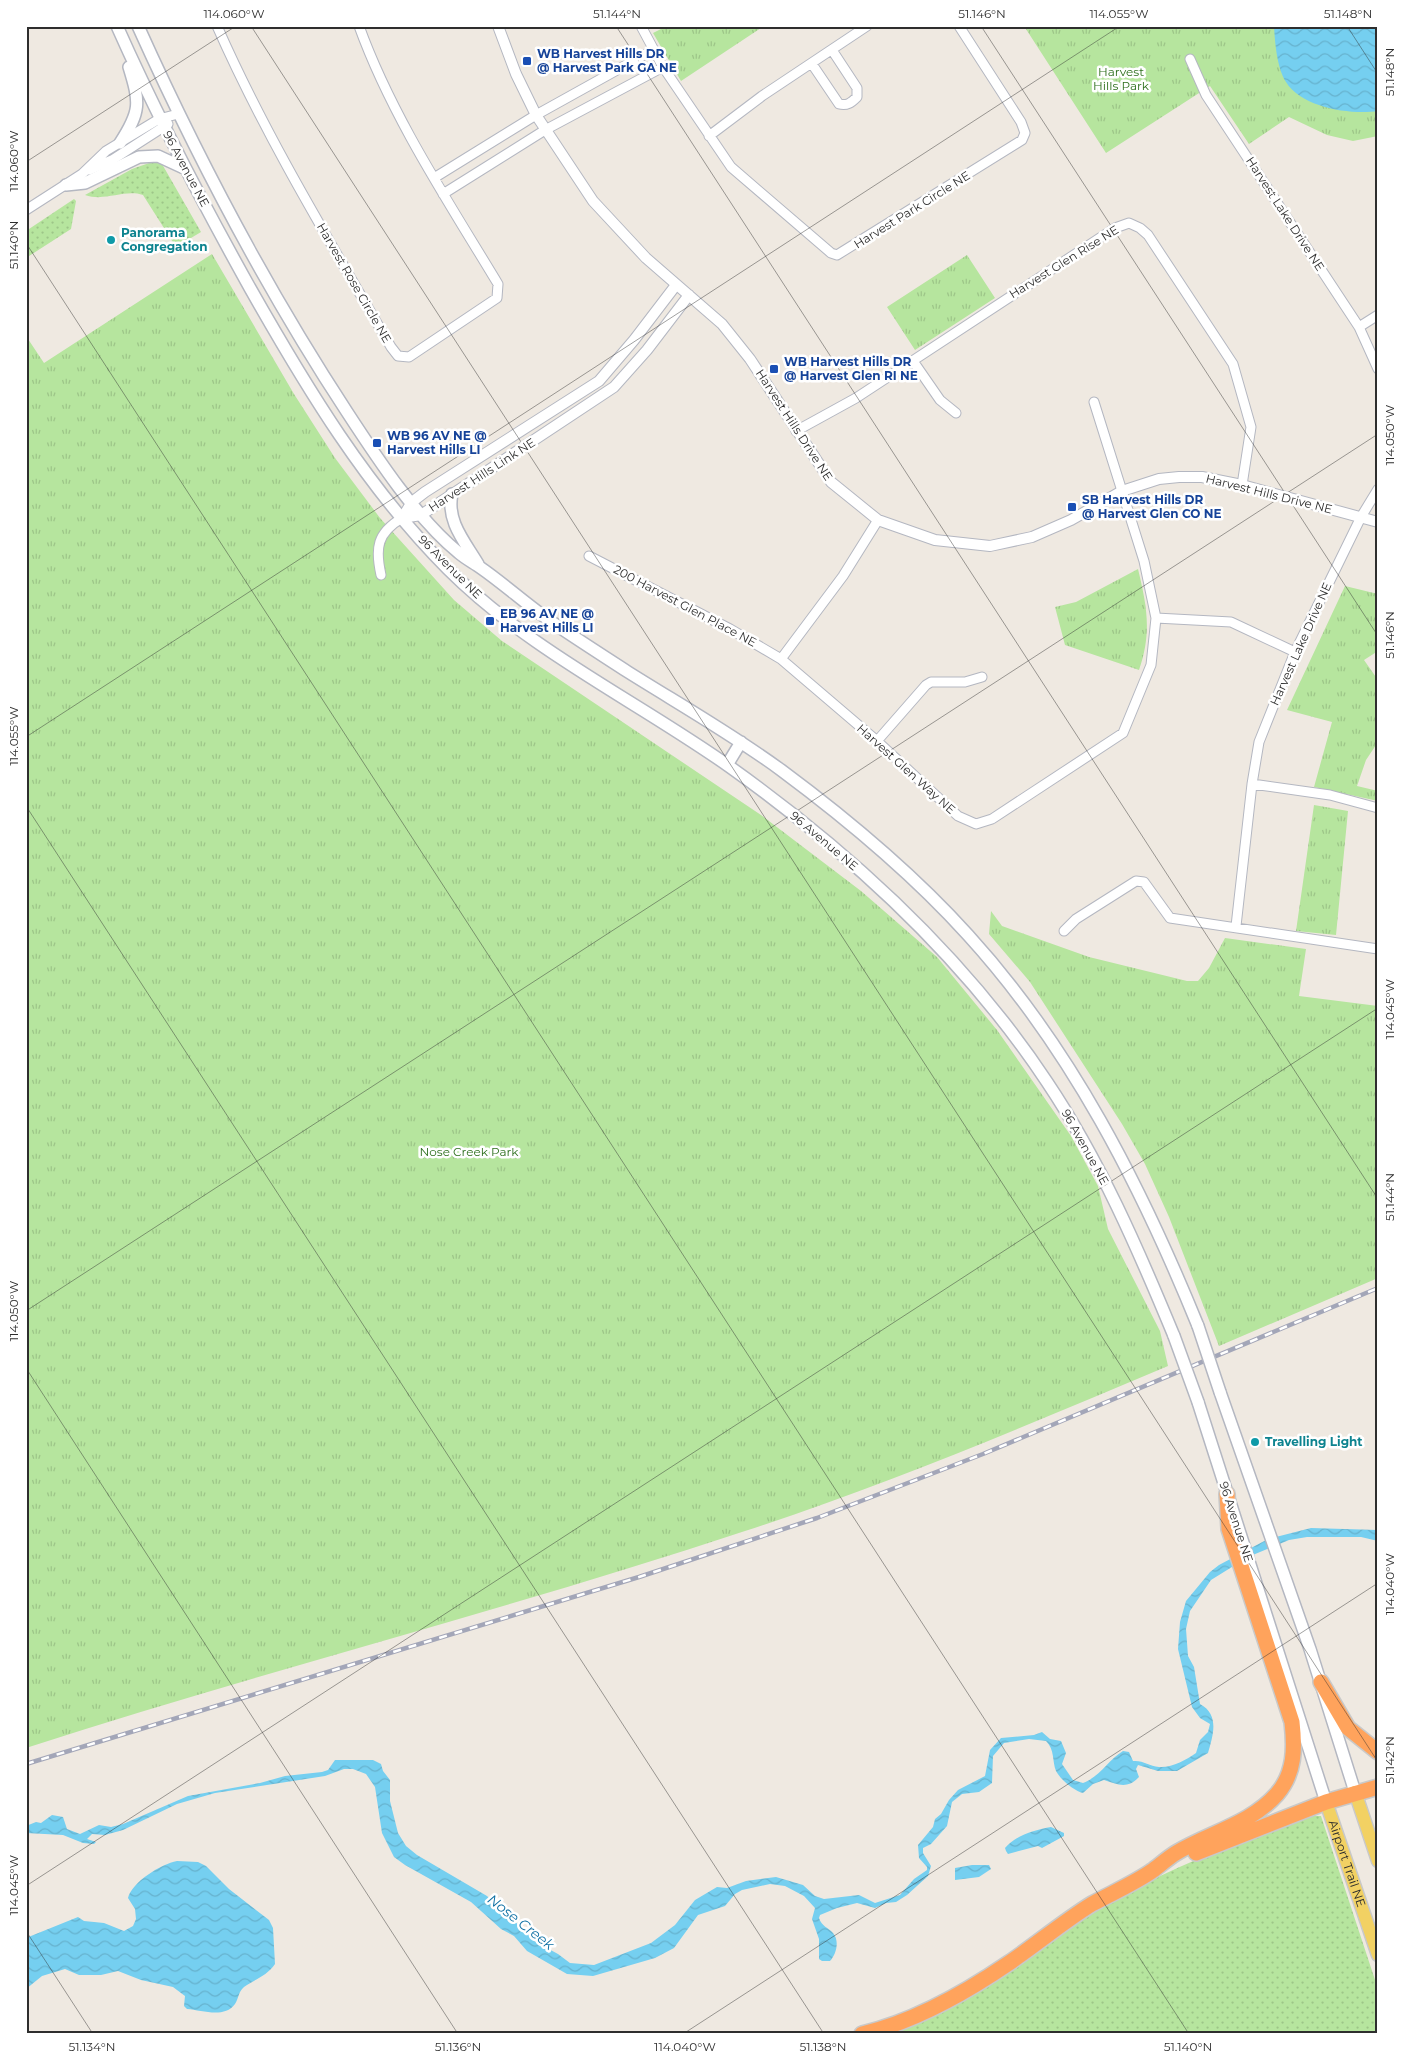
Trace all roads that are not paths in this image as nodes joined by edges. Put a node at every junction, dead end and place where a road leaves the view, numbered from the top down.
1 (138, 26) edge
2 (217, 26) edge
3 (359, 26) edge
4 (498, 26) edge
5 (641, 26) edge
6 (867, 26) edge
7 (958, 26) edge
8 (118, 29) edge
9 (653, 50) junction
10 (832, 50) junction
11 (1190, 59) dead end
12 (812, 64) junction
13 (663, 67) junction
14 (178, 114) junction
15 (536, 114) junction
16 (162, 123) junction
17 (545, 130) junction
18 (709, 136) junction
19 (120, 143) junction
20 (186, 169) junction
21 (82, 174) junction
22 (434, 178) junction
23 (66, 185) junction
24 (443, 194) junction
25 (26, 210) edge
26 (676, 285) junction
27 (689, 295) junction
28 (1378, 315) edge
29 (1359, 327) junction
30 (913, 360) junction
31 (1378, 369) edge
32 (1094, 402) dead end
33 (956, 413) dead end
34 (796, 431) junction
35 (1242, 485) junction
36 (1378, 489) edge
37 (1122, 491) junction
38 (452, 494) junction
39 (412, 502) junction
40 (421, 515) junction
41 (1361, 517) junction
42 (402, 518) junction
43 (878, 520) junction
44 (1378, 522) edge
45 (589, 556) dead end
46 (481, 567) junction
47 (381, 575) dead end
48 (1156, 618) junction
49 (1295, 652) junction
50 (781, 659) junction
51 (982, 677) dead end
52 (877, 741) junction
53 (741, 742) junction
54 (727, 765) junction
55 (1252, 784) junction
56 (1378, 808) edge
57 (1236, 926) junction
58 (1064, 931) dead end
59 (1378, 948) edge
60 (1227, 1494) joint
61 (1262, 1618) junction
62 (1321, 1682) junction
63 (1378, 1752) edge
64 (1378, 1787) edge
65 (1355, 1792) junction
66 (1326, 1802) junction
67 (1378, 1862) edge
68 (1153, 1870) junction
69 (1378, 1955) edge
70 (862, 2034) edge

1 - 14 main road, 96 Avenue NE
2 - 24 street, Harvest Rose Circle NE
3 - 22 street, Harvest Rose Circle NE
4 - 15 street, Harvest Hills Drive NE
5 - 9 street, Harvest Park Circle NE
6 - 10 street
7 - 18 street, Harvest Park Circle NE
8 - 16 main road, 96 Avenue NE
8 - 19 main road
9 - 13 street, Harvest Park Circle NE
9 - 15 street
10 - 12 street
10 - 12 street
11 - 29 street, Harvest Lake Drive NE
12 - 18 street
13 - 17 street
13 - 18 street, Harvest Park Circle NE
14 - 16 street
14 - 39 main road, 96 Avenue NE
15 - 17 street, Harvest Hills Drive NE
15 - 22 street
16 - 19 street
16 - 20 main road, 96 Avenue NE
16 - 21 street
17 - 24 street
17 - 26 street, Harvest Hills Drive NE
19 - 21 street
20 - 23 main road
20 - 42 main road, 96 Avenue NE
21 - 23 street
22 - 24 street, Harvest Rose Circle NE
23 - 25 street
26 - 27 street, Harvest Hills Drive NE
26 - 39 street, Harvest Hills Link NE
27 - 34 street, Harvest Hills Drive NE
27 - 38 street, Harvest Hills Link NE
28 - 29 street
29 - 31 street, Harvest Lake Drive NE
30 - 33 street
30 - 34 street, Harvest Glen Rise NE
30 - 35 street, Harvest Glen Rise NE
32 - 37 street, Harvest Glen Way NE
34 - 43 street, Harvest Hills Drive NE
35 - 37 street, Harvest Hills Drive NE
35 - 41 street, Harvest Hills Drive NE
36 - 41 street, Harvest Lake Drive NE
37 - 43 street, Harvest Hills Drive NE
37 - 48 street, Harvest Glen Way NE
38 - 40 street, Harvest Hills Link NE
38 - 46 main road
39 - 40 main road, 96 Avenue NE
39 - 42 street, Harvest Hills Link NE
40 - 42 street, Harvest Hills Link NE
40 - 46 main road, 96 Avenue NE
41 - 44 street, Harvest Hills Drive NE
41 - 49 street, Harvest Lake Drive NE
42 - 47 street
42 - 54 main road, 96 Avenue NE
43 - 50 street
45 - 50 street, 200 Harvest Glen Place NE
46 - 53 main road, 96 Avenue NE
48 - 49 street
48 - 52 street, Harvest Glen Way NE
49 - 55 street, Harvest Lake Drive NE
50 - 52 street, Harvest Glen Way NE
51 - 52 street
53 - 54 main road
53 - 62 main road, 96 Avenue NE, bridge
54 - 60 main road, 96 Avenue NE, bridge
55 - 56 street
55 - 57 street, Harvest Lake Drive NE
57 - 58 street
57 - 59 street
60 - 61 highway
61 - 66 main road
61 - 68 highway
62 - 63 highway
62 - 65 main road, 96 Avenue NE
64 - 65 highway
65 - 66 highway
65 - 67 main road
66 - 68 highway
66 - 69 main road, Airport Trail NE
68 - 70 highway

